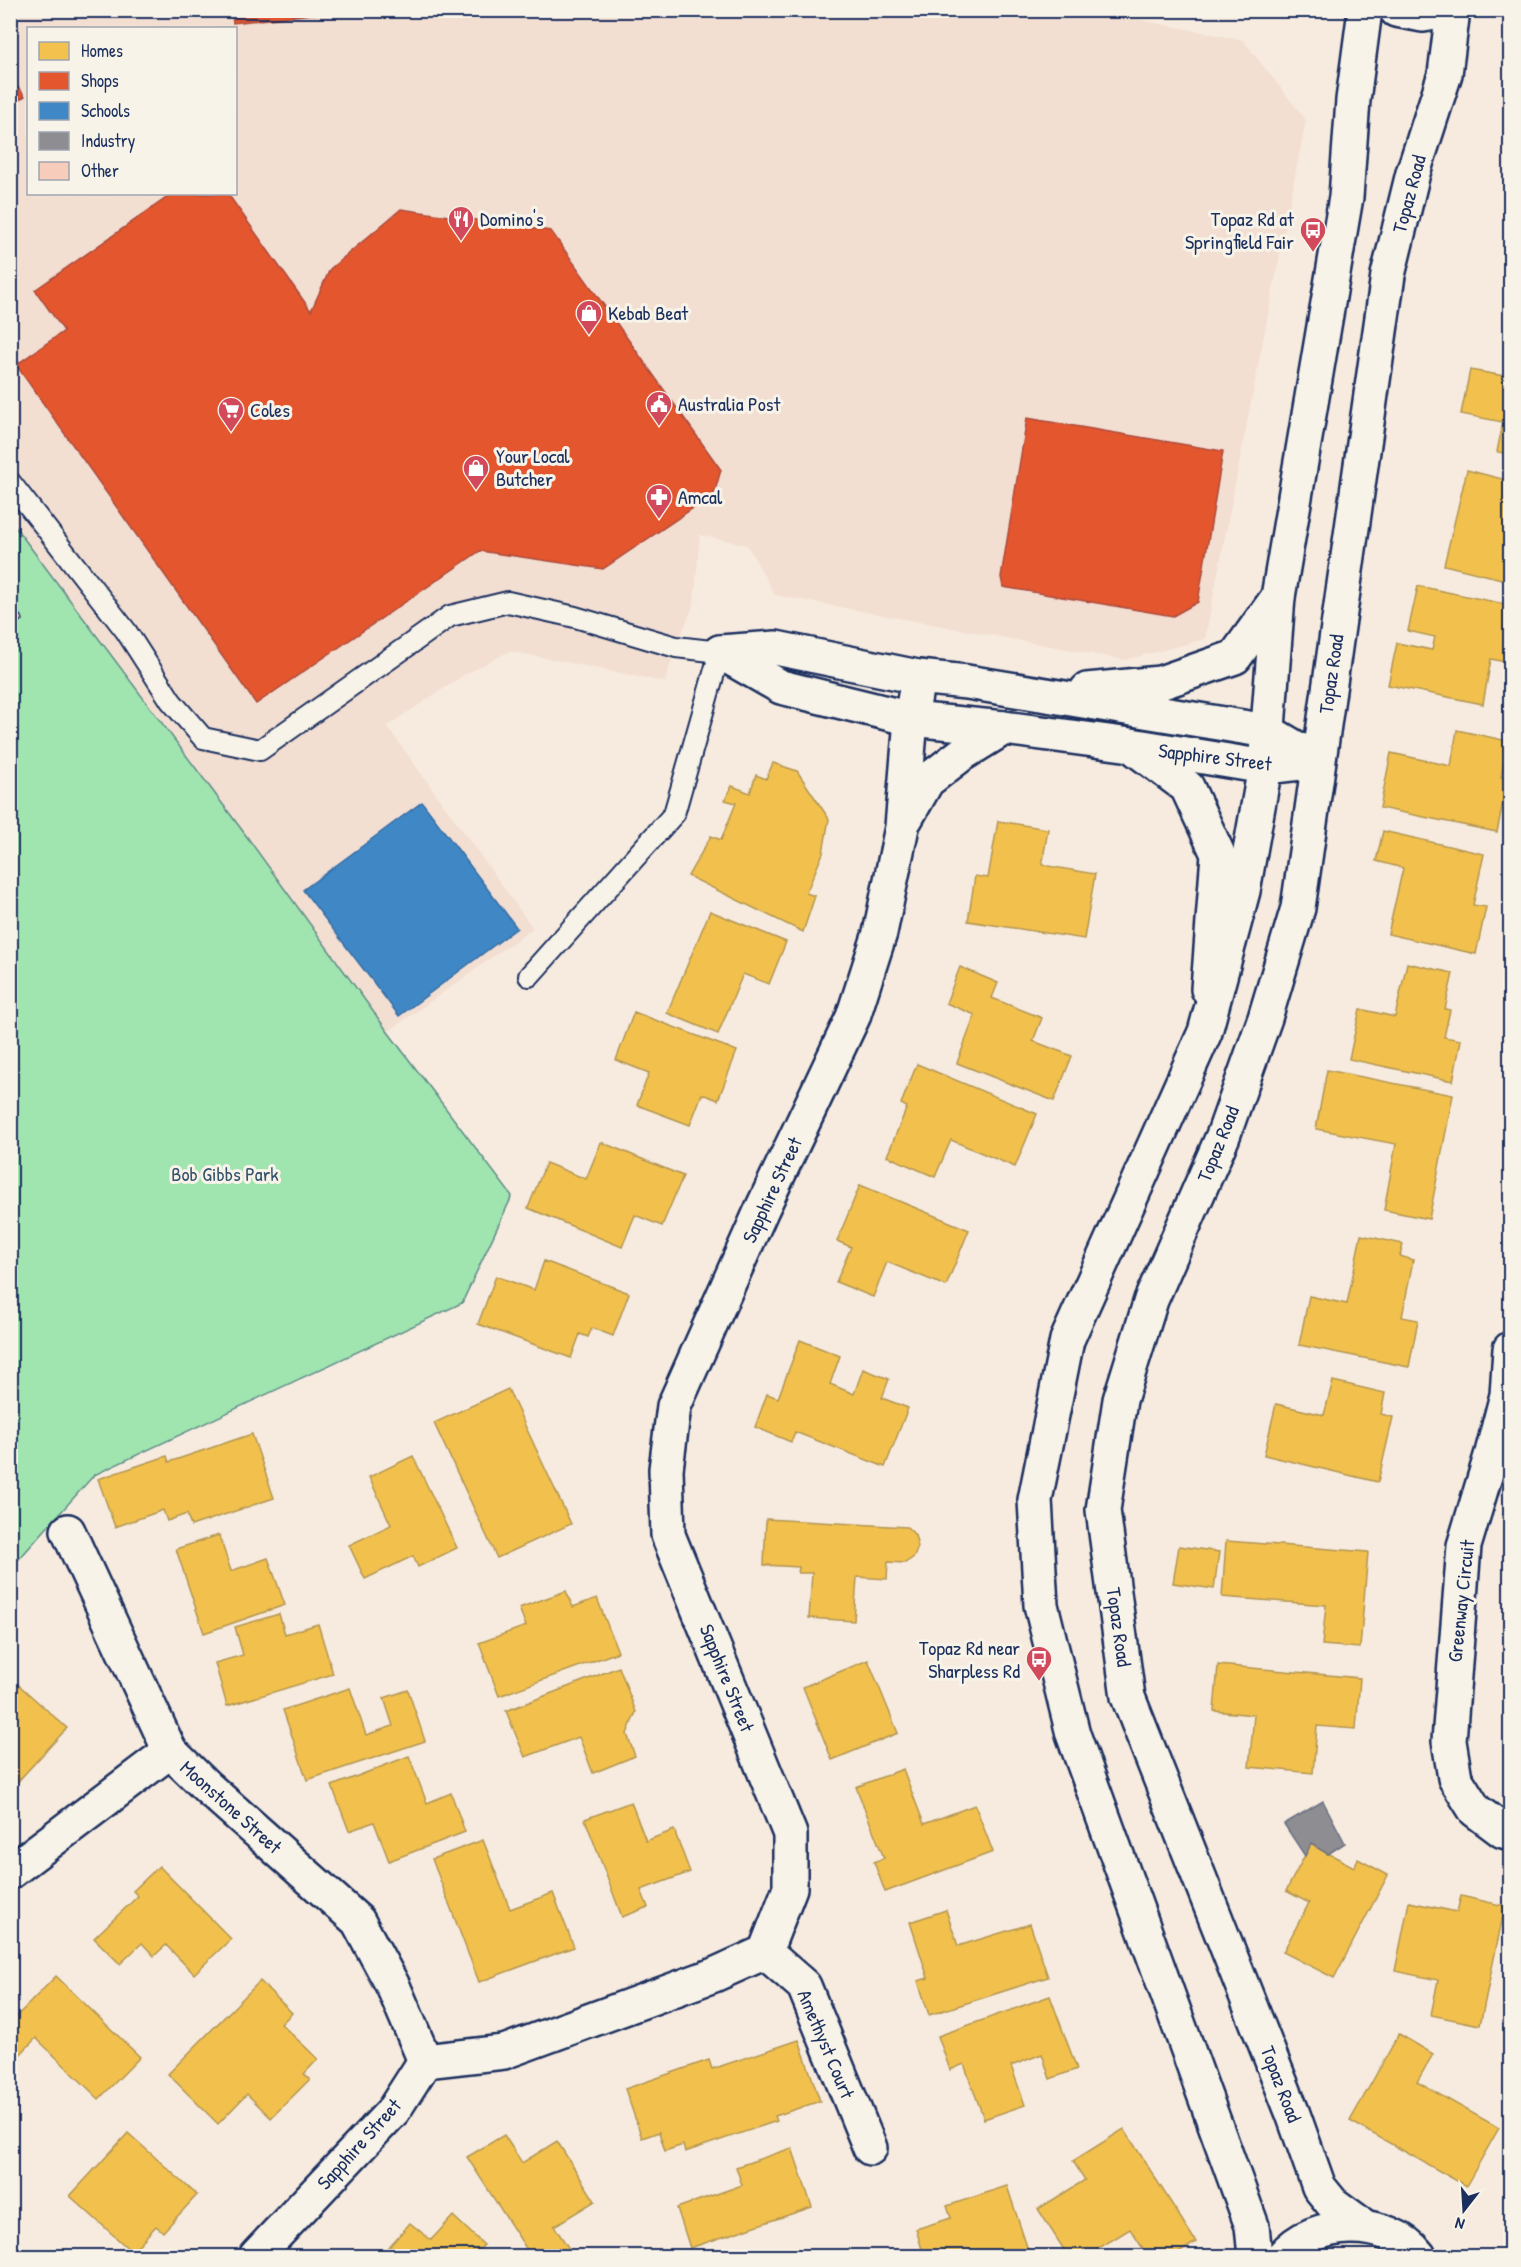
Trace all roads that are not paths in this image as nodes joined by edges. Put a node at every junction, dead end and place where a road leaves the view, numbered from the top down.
1 (1365, 10) edge
2 (1396, 10) edge
3 (1452, 10) edge
4 (10, 482) edge
5 (1278, 597) junction
6 (720, 652) junction
7 (918, 677) junction
8 (1040, 693) junction
9 (911, 718) junction
10 (1004, 728) junction
11 (1267, 731) junction
12 (1131, 746) junction
13 (1318, 761) junction
14 (1265, 767) junction
15 (902, 827) junction
16 (529, 976) dead end
17 (1205, 1032) junction
18 (1510, 1349) edge
19 (68, 1530) dead end
20 (171, 1751) junction
21 (1510, 1833) edge
22 (10, 1872) edge
23 (765, 1952) junction
24 (425, 2061) junction
25 (870, 2148) dead end
26 (1365, 2227) junction
27 (1423, 2255) edge
28 (256, 2256) edge
29 (1255, 2256) edge
30 (1283, 2256) edge

1 - 5 street
2 - 3 street
3 - 13 street, Topaz Road
4 - 6 lane
5 - 8 street, Sapphire Street
5 - 11 street
6 - 7 street, Sapphire Street
6 - 9 street, Sapphire Street
6 - 16 lane
7 - 8 street, Sapphire Street
7 - 9 street, Sapphire Street
8 - 11 street, Sapphire Street
9 - 10 street, Sapphire Street
9 - 15 street, Sapphire Street
10 - 12 street, Sapphire Street
10 - 15 street, Sapphire Street
11 - 13 street, Sapphire Street
11 - 14 street
12 - 14 street, Sapphire Street
12 - 17 street
13 - 14 street, Sapphire Street
13 - 26 street, Topaz Road
14 - 17 street
15 - 23 street, Sapphire Street
17 - 29 street
18 - 21 street, Greenway Circuit
19 - 20 street, Moonstone Street
20 - 22 street
20 - 24 street, Moonstone Street
23 - 24 street
23 - 25 street, Amethyst Court
24 - 28 street, Sapphire Street
26 - 27 street
26 - 30 street

